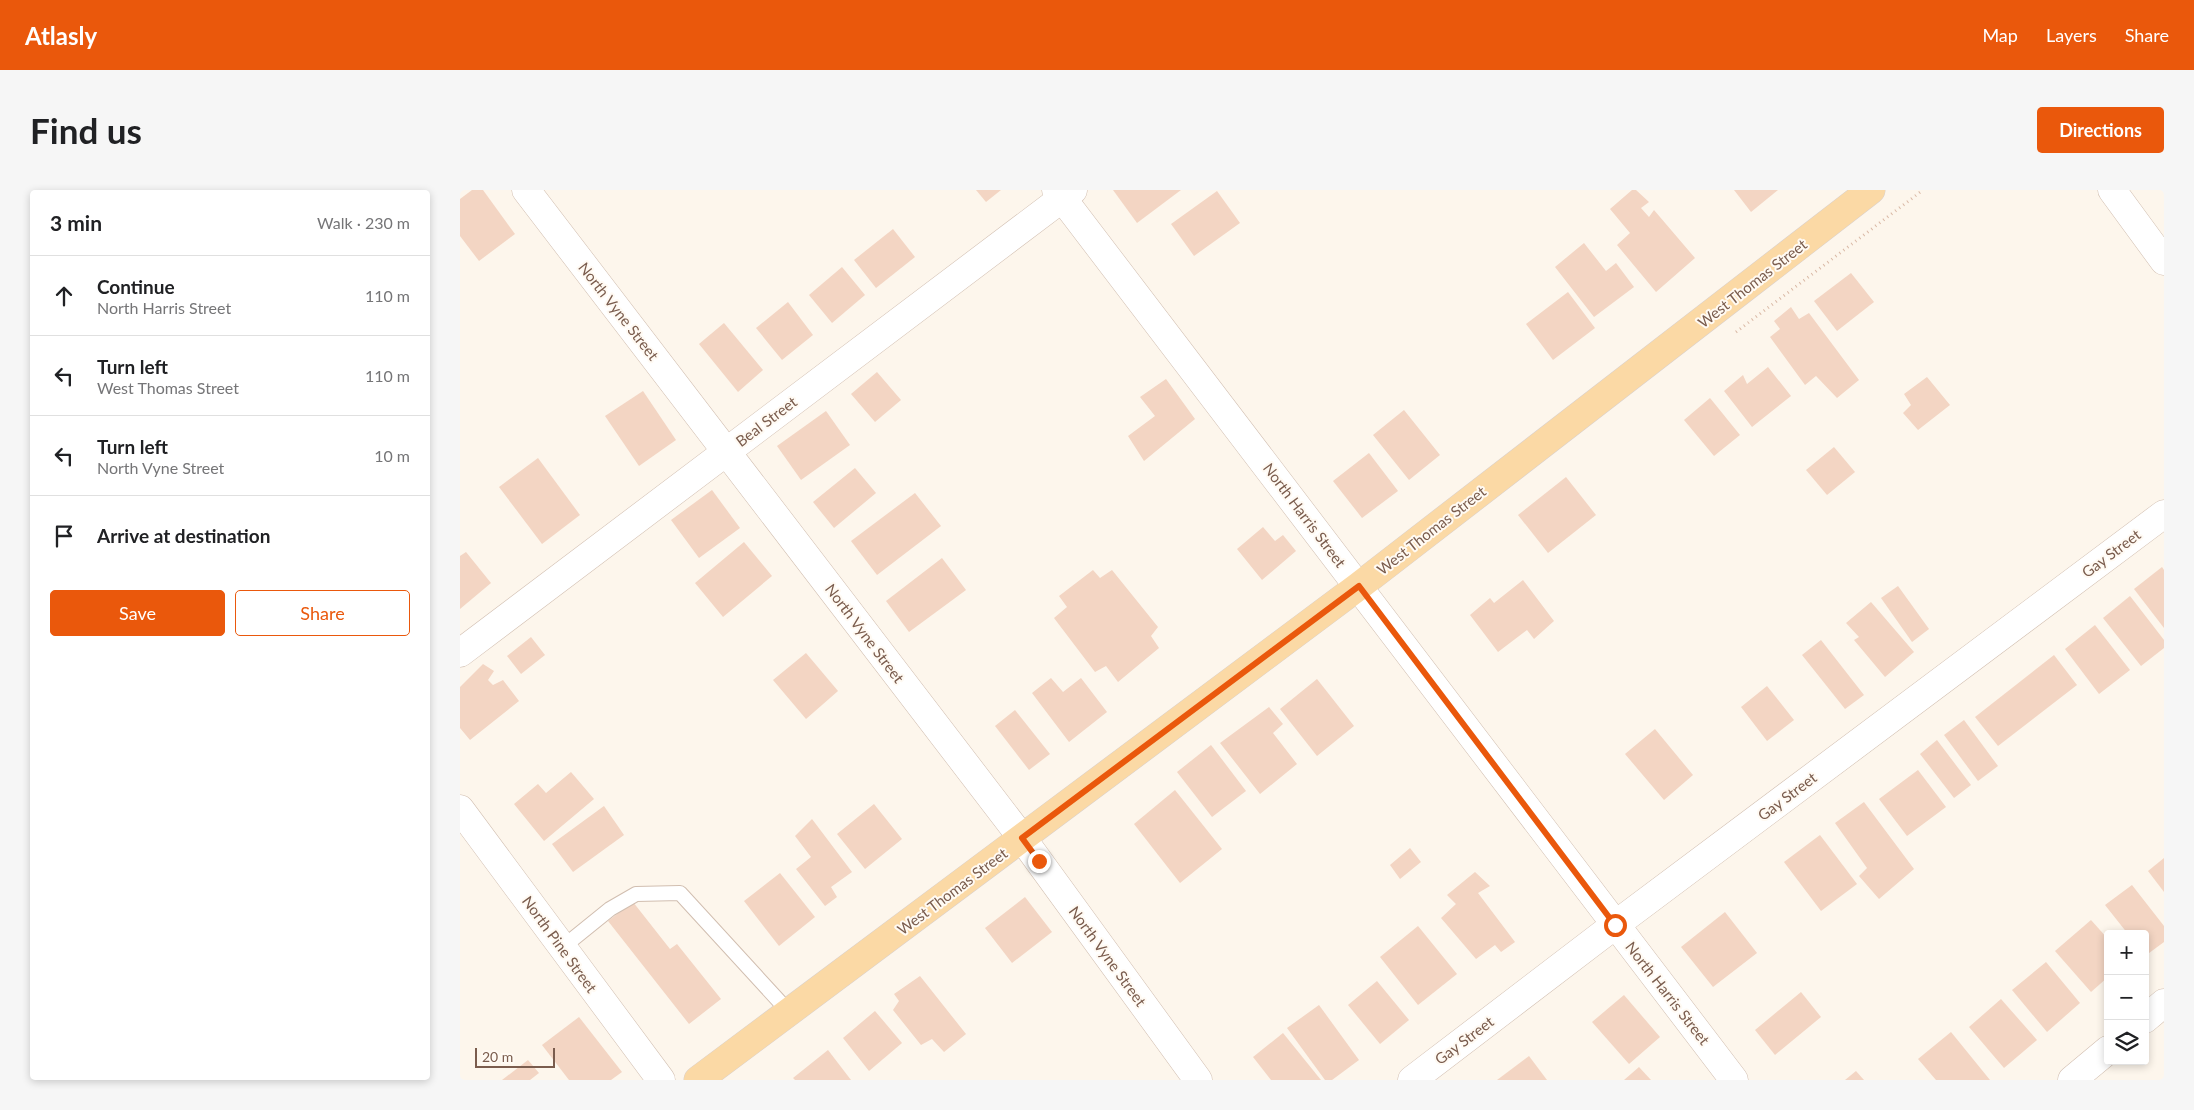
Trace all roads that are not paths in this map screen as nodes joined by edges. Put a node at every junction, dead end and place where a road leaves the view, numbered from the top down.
1 (526, 190) edge
2 (1872, 190) edge
3 (2112, 190) edge
4 (1064, 193) edge
5 (2164, 261) edge
6 (727, 451) junction
7 (2164, 514) edge
8 (1359, 586) junction
9 (460, 653) edge
10 (460, 808) edge
11 (1022, 838) junction
12 (1615, 925) junction
13 (562, 947) junction
14 (2164, 1003) edge
15 (790, 1012) junction
16 (2149, 1016) edge
17 (2104, 1053) edge
18 (661, 1080) edge
19 (698, 1080) edge
20 (1198, 1080) edge
21 (1412, 1080) edge
22 (1734, 1080) edge
23 (2072, 1080) edge

1 - 6 street, North Vyne Street
2 - 8 main road, West Thomas Street
3 - 5 street
4 - 6 street, Beal Street
4 - 8 street, North Harris Street
6 - 9 street, Beal Street
6 - 11 street, North Vyne Street
7 - 12 street, Gay Street
8 - 11 main road, West Thomas Street
8 - 12 street, North Harris Street
10 - 13 street, North Pine Street
11 - 15 main road, West Thomas Street
11 - 20 street, North Vyne Street
12 - 21 street, Gay Street
12 - 22 street, North Harris Street
13 - 15 lane
13 - 18 street, North Pine Street
14 - 16 street
15 - 19 main road, West Thomas Street
17 - 23 street

